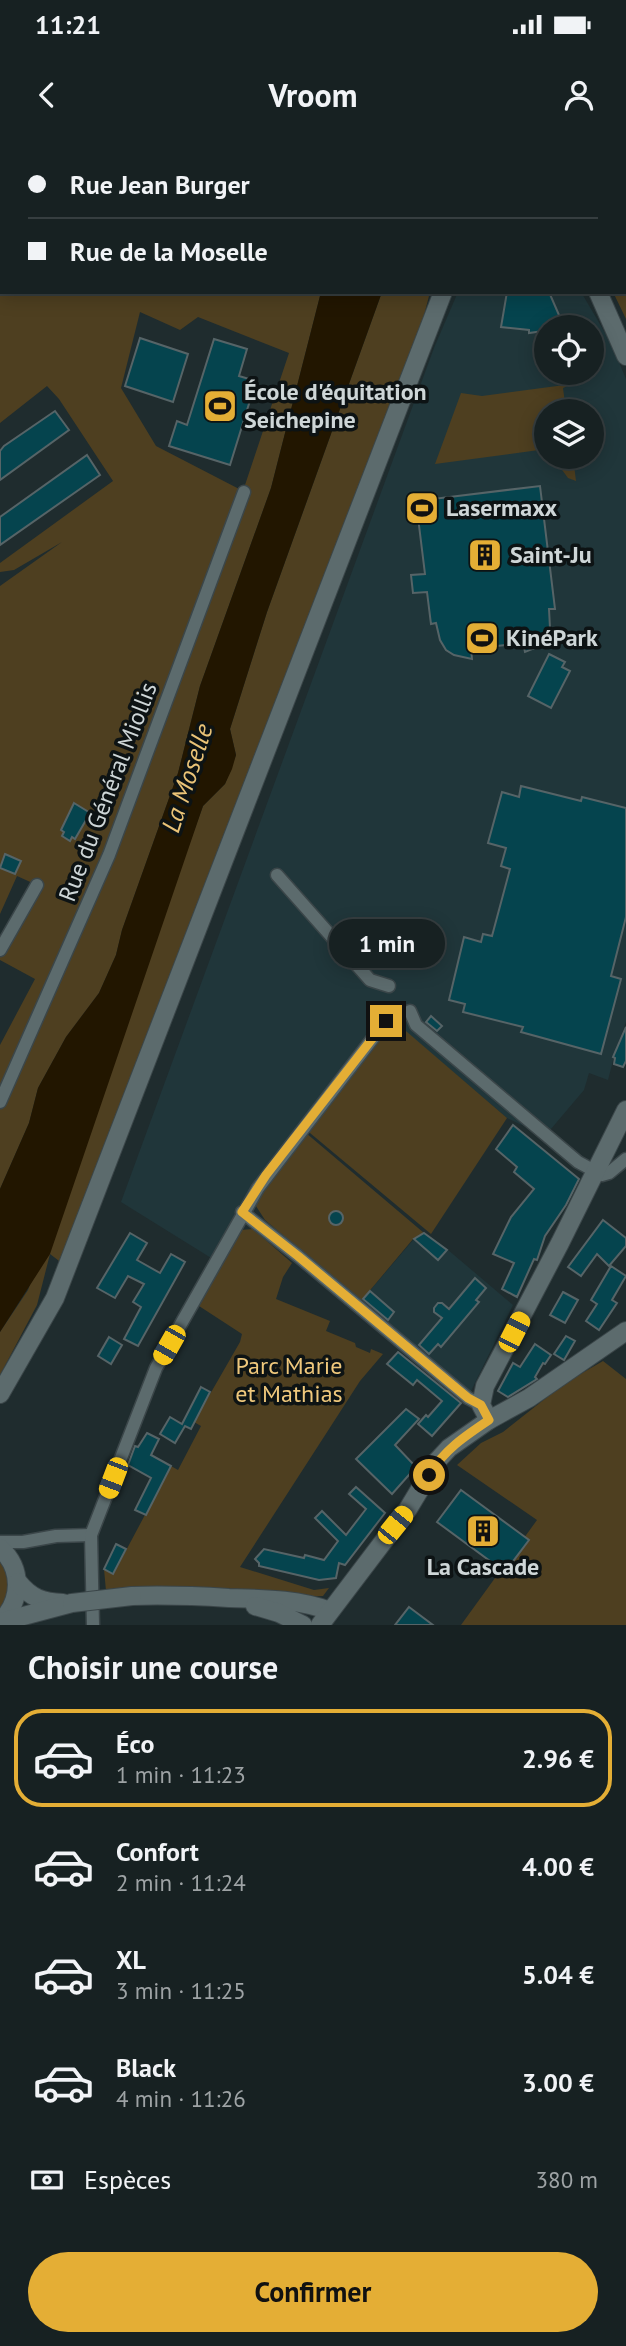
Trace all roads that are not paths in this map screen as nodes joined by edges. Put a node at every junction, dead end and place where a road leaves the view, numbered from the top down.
1 (442, 294) edge
2 (599, 294) edge
3 (626, 356) edge
4 (244, 492) dead end
5 (277, 875) dead end
6 (37, 885) dead end
7 (0, 950) edge
8 (389, 986) dead end
9 (410, 1011) dead end
10 (386, 1021) dead end
11 (0, 1102) edge
12 (626, 1110) edge
13 (626, 1159) edge
14 (595, 1173) junction
15 (242, 1212) junction
16 (626, 1331) edge
17 (0, 1394) edge
18 (485, 1413) junction
19 (91, 1535) junction
20 (0, 1542) edge
21 (0, 1548) edge
22 (18, 1582) junction
23 (225, 1598) junction
24 (72, 1603) junction
25 (325, 1618) edge
26 (1, 1622) edge
27 (93, 1625) edge
28 (303, 1625) edge

1 - 17 main road
2 - 3 main road
4 - 11 street, Rue du Général Miollis
5 - 8 street
6 - 7 street
9 - 14 street
10 - 15 street
12 - 14 main road
13 - 14 street
14 - 18 main road
15 - 18 street
15 - 19 street
16 - 18 main road
18 - 25 main road
19 - 20 street
19 - 27 street
21 - 22 main road
22 - 24 main road
22 - 26 main road
23 - 24 main road, bridge
23 - 25 main road
23 - 28 main road
24 - 26 main road

